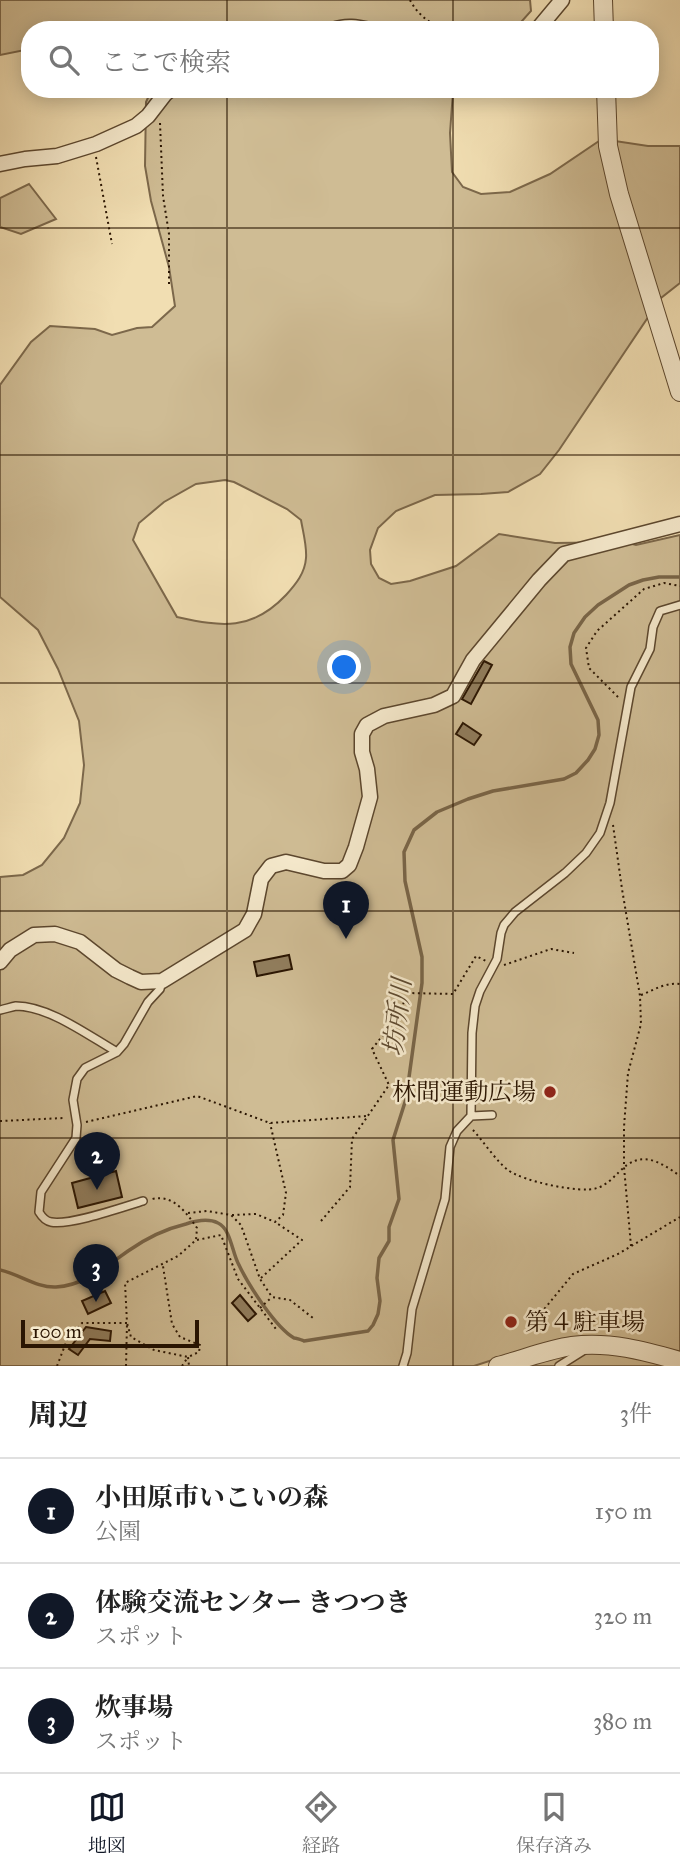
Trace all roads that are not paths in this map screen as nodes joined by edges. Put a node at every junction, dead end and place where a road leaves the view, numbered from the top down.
1 (562, 0) edge
2 (603, 0) edge
3 (544, 21) edge
4 (604, 21) edge
5 (163, 98) edge
6 (606, 98) edge
7 (0, 164) edge
8 (680, 392) edge
9 (680, 524) edge
10 (680, 604) edge
11 (0, 962) edge
12 (162, 981) junction
13 (0, 1010) edge
14 (117, 1052) junction
15 (492, 1115) dead end
16 (468, 1119) junction
17 (143, 1201) road end
18 (592, 1345) junction
19 (680, 1361) edge
20 (403, 1366) edge
21 (498, 1366) edge
22 (559, 1366) edge

1 - 3 street
2 - 4 street
5 - 7 street
6 - 8 street
9 - 12 street
10 - 16 lane
11 - 12 street
12 - 14 lane
13 - 14 lane
14 - 17 lane
15 - 16 lane
16 - 20 lane
18 - 19 street
18 - 21 street
18 - 22 lane

